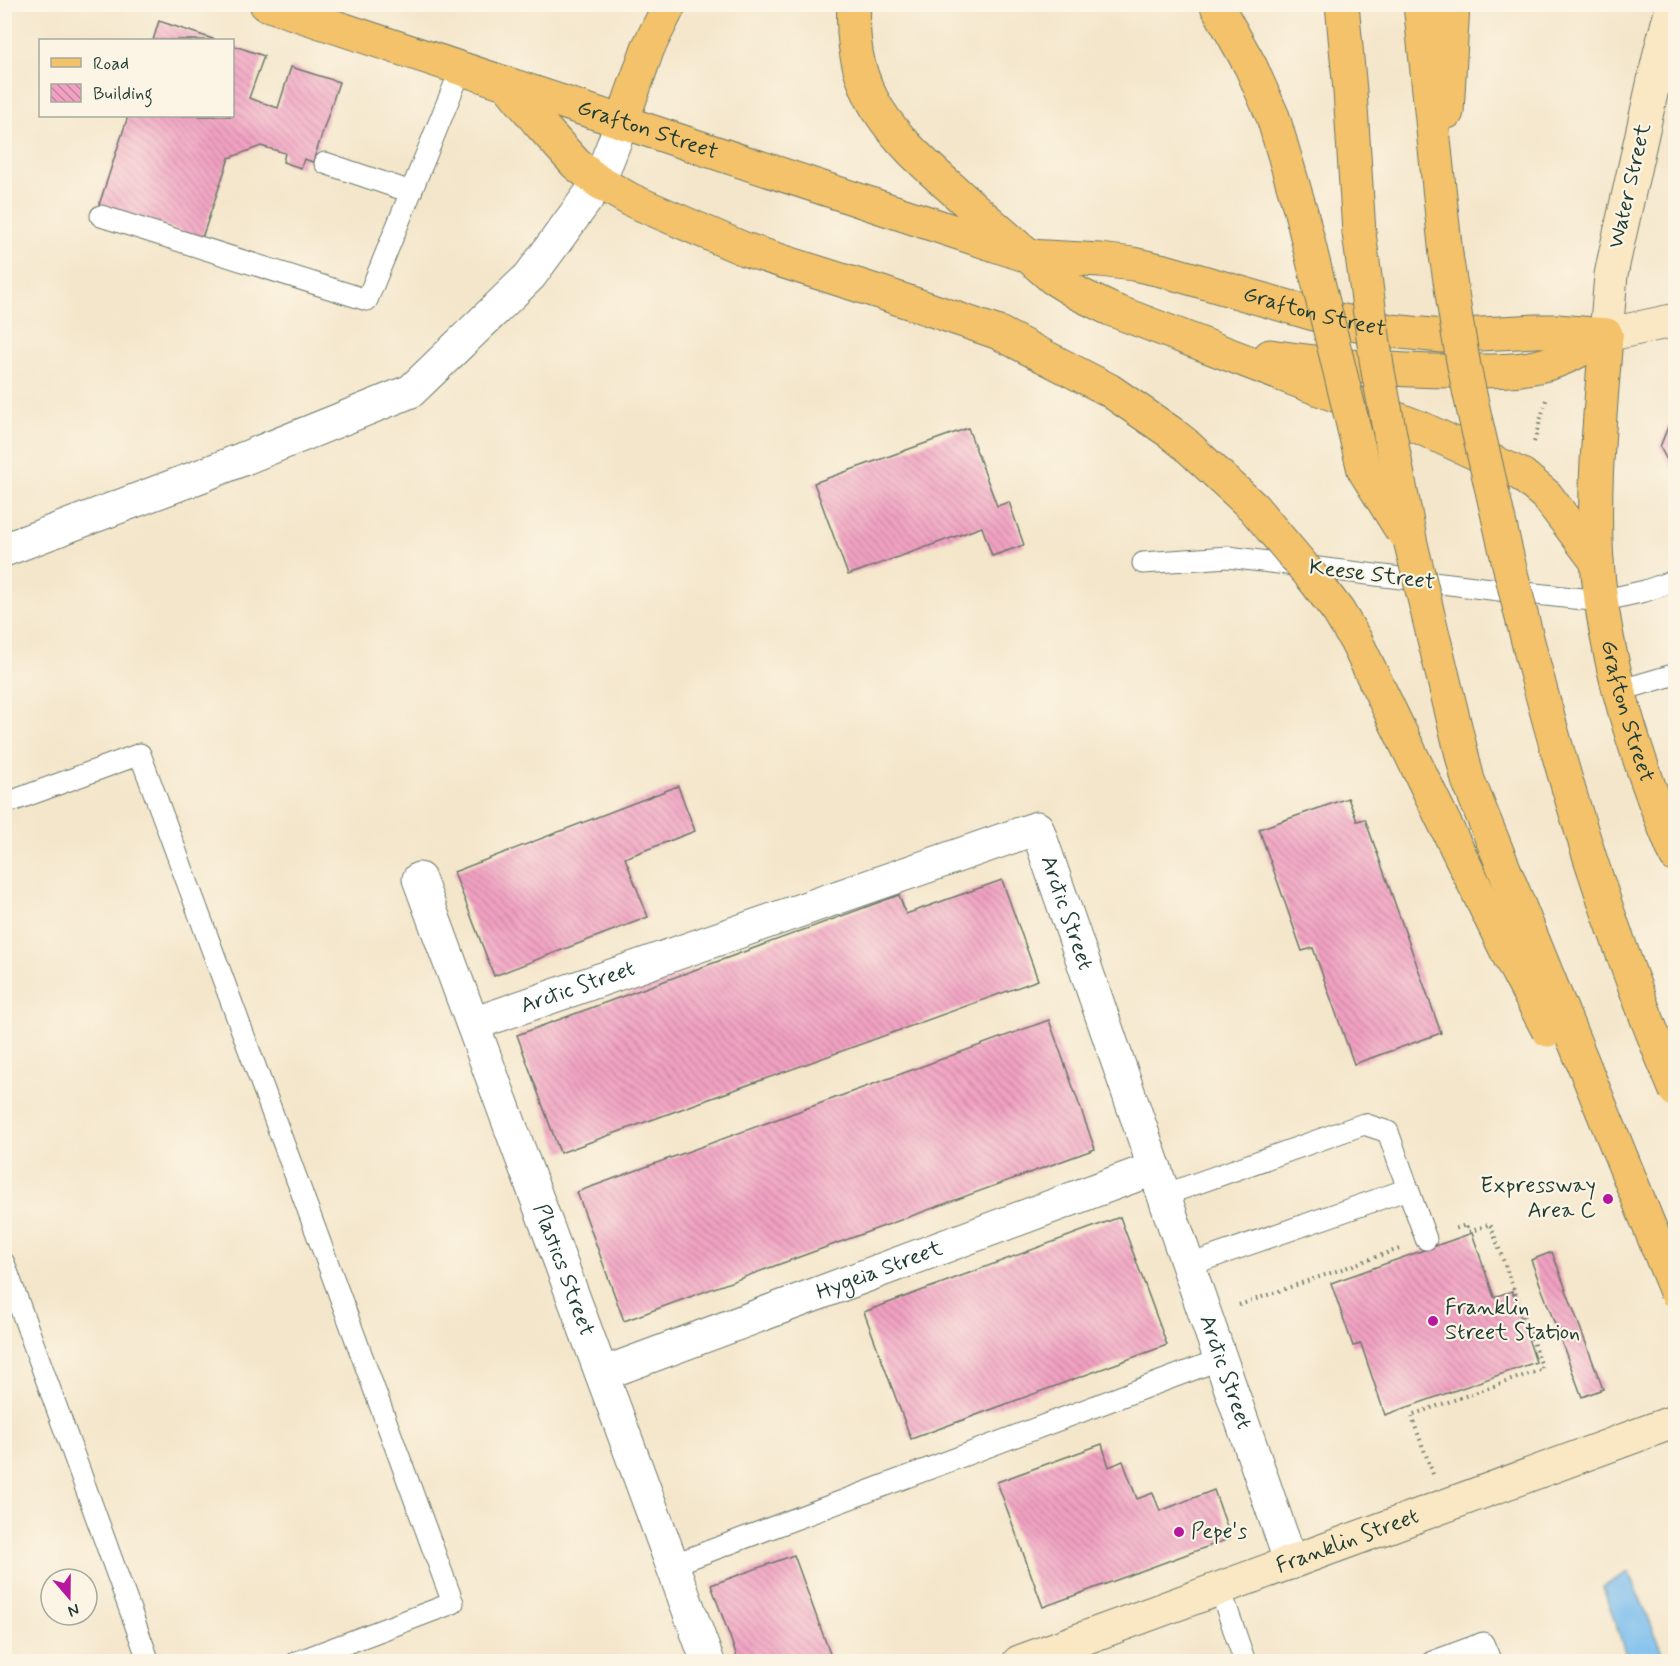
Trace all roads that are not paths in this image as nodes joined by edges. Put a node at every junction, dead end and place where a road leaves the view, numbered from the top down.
1 (266, 4) edge
2 (670, 4) edge
3 (854, 4) edge
4 (1216, 4) edge
5 (1342, 4) edge
6 (1420, 4) edge
7 (1453, 4) edge
8 (1670, 5) edge
9 (461, 69) junction
10 (507, 84) junction
11 (622, 122) junction
12 (325, 163) dead end
13 (599, 182) junction
14 (411, 192) junction
15 (101, 216) dead end
16 (1446, 255) junction
17 (1028, 256) junction
18 (1676, 320) edge
19 (1605, 335) junction
20 (1206, 345) junction
21 (1411, 544) junction
22 (4, 550) edge
23 (1598, 562) junction
24 (1143, 563) dead end
25 (1676, 580) edge
26 (1601, 601) junction
27 (1676, 674) edge
28 (1618, 691) junction
29 (4, 804) edge
30 (1676, 856) edge
31 (419, 879) dead end
32 (472, 1024) junction
33 (1676, 1091) edge
34 (1159, 1181) junction
35 (1408, 1189) junction
36 (1640, 1205) junction
37 (1426, 1239) road end
38 (4, 1263) edge
39 (1189, 1266) junction
40 (1676, 1292) edge
41 (1221, 1359) junction
42 (602, 1374) junction
43 (1676, 1421) edge
44 (1291, 1563) junction
45 (672, 1565) junction
46 (1220, 1588) junction
47 (150, 1662) edge
48 (297, 1662) edge
49 (708, 1662) edge
50 (1019, 1662) edge
51 (1245, 1662) edge
52 (1432, 1662) edge
53 (1491, 1662) edge

1 - 9 main road, Grafton Street
2 - 11 main road
3 - 17 main road
4 - 21 main road, bridge
5 - 21 main road, bridge
6 - 16 main road
7 - 16 main road
8 - 19 main road, Water Street
9 - 10 main road, Grafton Street
9 - 14 lane
10 - 11 main road, Grafton Street
10 - 13 main road
11 - 13 street
11 - 17 main road, Grafton Street
12 - 14 lane
13 - 22 street
13 - 36 main road, bridge
14 - 15 lane
16 - 33 main road, bridge
17 - 19 main road, Grafton Street
17 - 20 main road, Grafton Street
18 - 19 main road
19 - 20 main road, Grafton Street
19 - 23 main road, Grafton Street
20 - 23 main road, Grafton Street
21 - 36 main road, bridge
23 - 26 main road, Grafton Street
24 - 26 lane, Keese Street
25 - 26 lane, Keese Street
26 - 28 main road, Grafton Street
27 - 28 lane
28 - 30 main road, Grafton Street
29 - 48 lane
31 - 32 street, Plastics Street
32 - 34 street, Arctic Street
32 - 42 street, Plastics Street
34 - 35 lane
34 - 39 street, Arctic Street
34 - 42 street, Hygeia Street
35 - 37 lane
35 - 39 lane
36 - 40 main road, bridge
38 - 47 lane
39 - 41 street, Arctic Street
41 - 44 street, Arctic Street
41 - 45 lane
42 - 45 street, Plastics Street
43 - 44 main road, Franklin Street
44 - 46 main road, Franklin Street
45 - 49 street, Plastics Street
46 - 50 main road, Franklin Street
46 - 51 lane
52 - 53 lane

